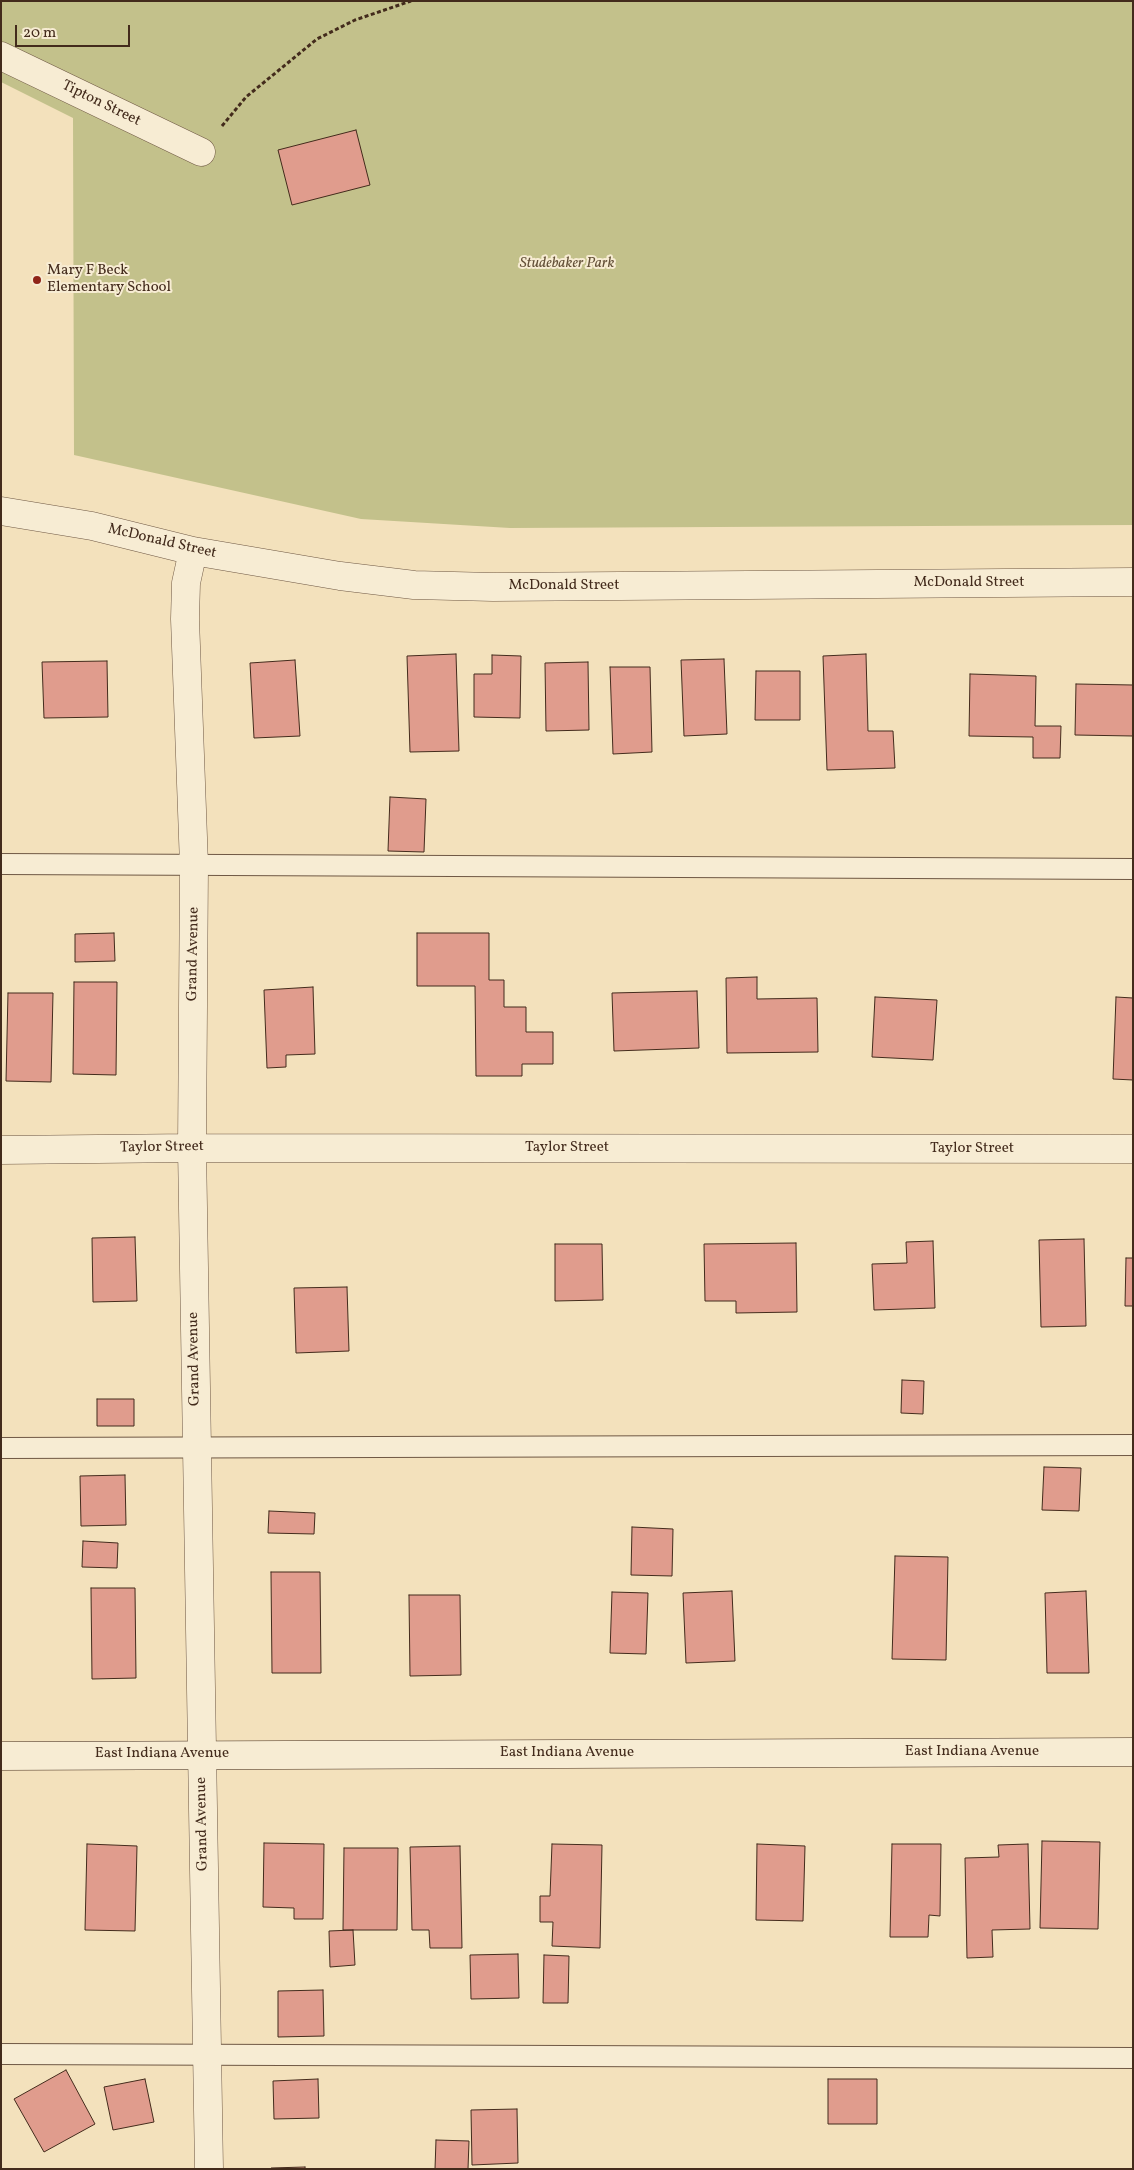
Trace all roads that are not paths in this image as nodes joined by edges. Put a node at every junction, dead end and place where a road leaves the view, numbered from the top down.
1 (1, 56) edge
2 (201, 152) road end
3 (1, 511) edge
4 (192, 551) junction
5 (1133, 582) edge
6 (1, 864) edge
7 (194, 865) junction
8 (1133, 869) edge
9 (192, 1148) junction
10 (1133, 1149) edge
11 (1, 1150) edge
12 (1133, 1445) edge
13 (196, 1447) junction
14 (1, 1448) edge
15 (1133, 1752) edge
16 (203, 1754) junction
17 (1, 1756) edge
18 (1, 2054) edge
19 (206, 2056) junction
20 (1133, 2058) edge
21 (209, 2169) edge

1 - 2 street, Tipton Street
3 - 4 street, McDonald Street
4 - 5 street, McDonald Street
4 - 7 street, Grand Avenue
6 - 7 lane
7 - 8 lane
7 - 9 street, Grand Avenue
9 - 10 street, Taylor Street
9 - 11 street, Taylor Street
9 - 13 street, Grand Avenue
12 - 13 lane
13 - 14 lane
13 - 16 street, Grand Avenue
15 - 16 street, East Indiana Avenue
16 - 17 street, East Indiana Avenue
16 - 19 street, Grand Avenue
18 - 19 lane
19 - 20 lane
19 - 21 street, Grand Avenue

